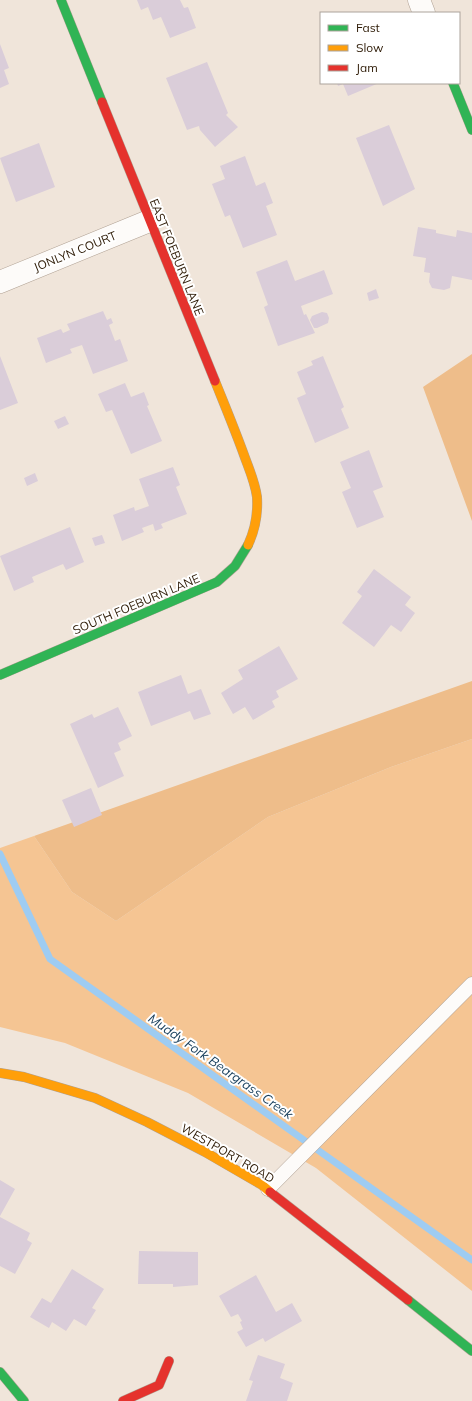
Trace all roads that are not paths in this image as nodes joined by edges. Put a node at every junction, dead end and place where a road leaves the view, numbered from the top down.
1 (61, 0) edge
2 (419, 0) edge
3 (424, 12) edge
4 (453, 84) edge
5 (472, 130) edge
6 (149, 221) junction
7 (0, 282) edge
8 (255, 525) joint
9 (0, 675) edge
10 (472, 984) edge
11 (0, 1073) edge
12 (268, 1189) junction
13 (472, 1351) edge
14 (169, 1361) dead end
15 (0, 1372) edge
16 (24, 1401) edge
17 (123, 1401) edge

1 - 6 street, EAST FOEBURN LANE
2 - 3 street
4 - 5 street
6 - 7 street, JONLYN COURT
6 - 8 street, EAST FOEBURN LANE
8 - 9 street, SOUTH FOEBURN LANE
10 - 12 lane
11 - 12 street, WESTPORT ROAD
12 - 13 street, WESTPORT ROAD
14 - 17 street
15 - 16 street

